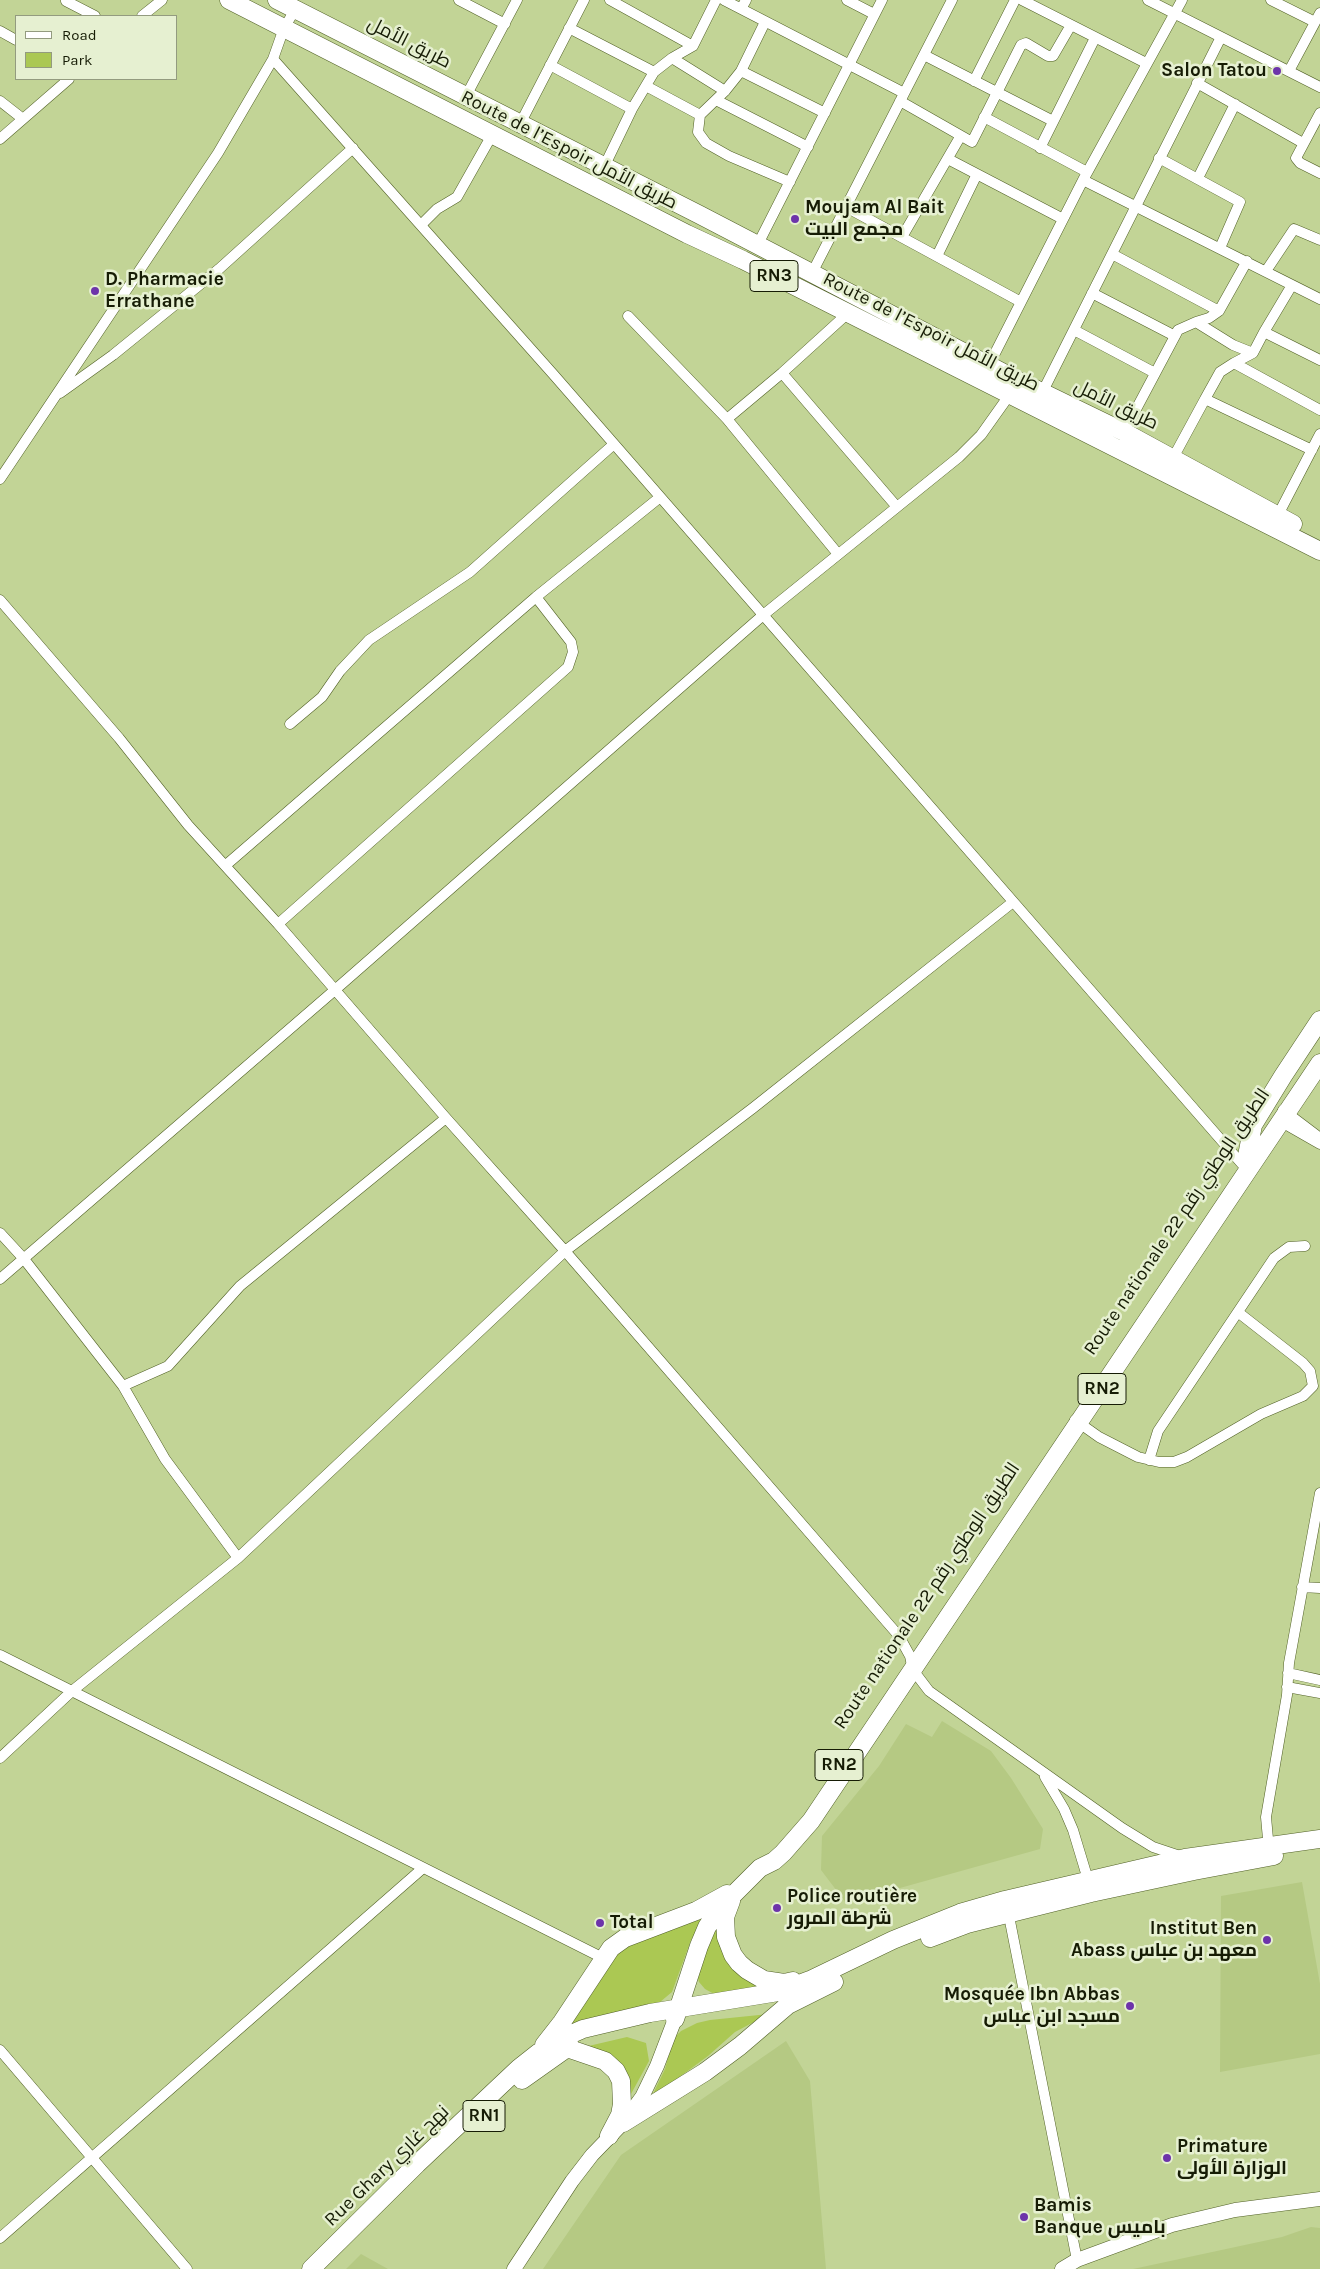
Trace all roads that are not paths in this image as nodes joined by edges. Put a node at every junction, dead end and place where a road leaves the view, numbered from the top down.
1 (162, 0) edge
2 (229, 0) edge
3 (277, 0) edge
4 (460, 0) edge
5 (517, 0) edge
6 (584, 0) edge
7 (610, 0) edge
8 (716, 0) edge
9 (724, 0) edge
10 (847, 0) edge
11 (882, 0) edge
12 (952, 0) edge
13 (1016, 0) edge
14 (1022, 0) edge
15 (1148, 0) edge
16 (1182, 0) edge
17 (1271, 0) edge
18 (66, 1) edge
19 (298, 5) edge
20 (744, 5) edge
21 (1174, 13) junction
22 (874, 14) junction
23 (93, 15) edge
24 (143, 15) edge
25 (1318, 18) edge
26 (766, 22) junction
27 (505, 24) junction
28 (1071, 26) junction
29 (284, 28) junction
30 (570, 28) junction
31 (0, 31) edge
32 (1221, 37) junction
33 (1095, 38) junction
34 (15, 39) edge
35 (693, 46) junction
36 (924, 55) junction
37 (672, 58) junction
38 (274, 60) junction
39 (1146, 63) junction
40 (550, 65) junction
41 (850, 65) junction
42 (741, 71) junction
43 (1289, 71) junction
44 (654, 72) junction
45 (68, 80) edge
46 (974, 81) junction
47 (1198, 83) junction
48 (646, 86) junction
49 (1320, 87) edge
50 (725, 91) junction
51 (996, 92) junction
52 (466, 96) junction
53 (902, 97) junction
54 (716, 100) junction
55 (0, 101) edge
56 (1235, 104) junction
57 (632, 108) junction
58 (825, 113) junction
59 (1320, 113) edge
60 (700, 115) junction
61 (984, 117) junction
62 (24, 119) junction
63 (1053, 120) junction
64 (520, 124) junction
65 (492, 135) junction
66 (960, 137) junction
67 (0, 139) edge
68 (1303, 143) junction
69 (808, 147) junction
70 (353, 148) junction
71 (1040, 148) junction
72 (1159, 158) junction
73 (948, 159) junction
74 (604, 167) junction
75 (1320, 173) edge
76 (978, 174) junction
77 (1085, 176) junction
78 (1198, 178) junction
79 (790, 182) junction
80 (1136, 205) junction
81 (846, 207) junction
82 (1063, 219) junction
83 (421, 225) junction
84 (1320, 227) edge
85 (902, 237) junction
86 (1317, 239) edge
87 (757, 246) junction
88 (1220, 248) junction
89 (1112, 254) junction
90 (936, 256) junction
91 (1247, 261) junction
92 (1266, 271) junction
93 (812, 273) junction
94 (1292, 285) junction
95 (1092, 293) junction
96 (1320, 299) edge
97 (1021, 302) junction
98 (1219, 311) junction
99 (847, 314) junction
100 (628, 316) dead end
101 (1196, 322) junction
102 (1074, 330) junction
103 (1264, 332) junction
104 (1174, 336) junction
105 (1253, 353) junction
106 (1320, 360) edge
107 (1234, 363) junction
108 (989, 365) junction
109 (782, 373) junction
110 (1155, 373) junction
111 (1014, 388) junction
112 (1042, 393) junction
113 (55, 396) junction
114 (1205, 399) junction
115 (1320, 410) edge
116 (727, 419) junction
117 (1124, 432) junction
118 (1320, 434) edge
119 (614, 444) junction
120 (1312, 450) junction
121 (1173, 458) junction
122 (0, 478) edge
123 (659, 498) junction
124 (897, 507) junction
125 (1278, 515) junction
126 (1320, 538) edge
127 (1320, 551) edge
128 (838, 554) junction
129 (536, 597) junction
130 (0, 600) edge
131 (762, 616) junction
132 (290, 724) dead end
133 (226, 865) junction
134 (1013, 902) junction
135 (278, 924) junction
136 (336, 990) junction
137 (1320, 1020) edge
138 (1320, 1048) edge
139 (1320, 1063) edge
140 (1320, 1083) edge
141 (1282, 1113) junction
142 (446, 1118) junction
143 (1320, 1138) edge
144 (1320, 1144) edge
145 (1244, 1160) junction
146 (0, 1233) edge
147 (1305, 1246) dead end
148 (566, 1251) junction
149 (24, 1259) junction
150 (0, 1279) edge
151 (1239, 1313) junction
152 (123, 1386) junction
153 (1076, 1421) junction
154 (1150, 1460) junction
155 (1320, 1493) edge
156 (238, 1558) junction
157 (1302, 1587) junction
158 (1320, 1588) edge
159 (0, 1655) edge
160 (911, 1663) junction
161 (1288, 1673) junction
162 (1320, 1680) edge
163 (1287, 1687) junction
164 (72, 1691) junction
165 (1320, 1694) edge
166 (0, 1758) edge
167 (1042, 1772) junction
168 (1320, 1839) edge
169 (1320, 1850) edge
170 (1269, 1851) junction
171 (1189, 1864) junction
172 (423, 1868) junction
173 (1089, 1886) junction
174 (740, 1887) junction
175 (1006, 1906) junction
176 (603, 1958) junction
177 (810, 1980) junction
178 (788, 2005) junction
179 (676, 2013) junction
180 (564, 2036) junction
181 (0, 2050) edge
182 (623, 2123) junction
183 (609, 2136) junction
184 (92, 2158) junction
185 (1320, 2199) edge
186 (0, 2238) edge
187 (1077, 2260) junction
188 (187, 2269) edge
189 (311, 2269) edge
190 (327, 2269) edge
191 (514, 2269) edge
192 (1062, 2269) edge

1 - 24 street
2 - 29 highway, Route de l’Espoir طريق الأمل / RN3
3 - 19 highway, طريق الأمل / RN3
4 - 27 street
5 - 27 street
6 - 30 street
7 - 35 street
8 - 35 street
9 - 20 street
10 - 22 street
11 - 22 street
12 - 36 street
13 - 46 street
14 - 28 street
15 - 21 street
16 - 21 street
17 - 25 street
18 - 23 street
19 - 29 street
19 - 52 highway, طريق الأمل / RN3
20 - 26 street
21 - 32 street
21 - 39 street
22 - 41 street
25 - 43 street
26 - 41 street
26 - 42 street
27 - 52 street
28 - 33 street
28 - 51 street
29 - 38 street
29 - 65 highway, Route de l’Espoir طريق الأمل / RN3
30 - 40 street
30 - 44 street
31 - 34 street
32 - 43 street
32 - 47 street
33 - 39 street
33 - 63 street
35 - 37 street
36 - 46 street
36 - 53 street
37 - 44 street
37 - 50 street
38 - 70 street
38 - 113 street
39 - 77 street
40 - 57 street
40 - 64 street
41 - 53 street
41 - 58 street
42 - 50 street
42 - 58 street
43 - 49 street
44 - 48 street
45 - 62 street
46 - 51 street
47 - 56 street
47 - 72 street
48 - 57 street
48 - 60 street
50 - 54 street
51 - 61 street
51 - 63 street
52 - 64 highway, طريق الأمل / RN3
53 - 66 street
53 - 81 street
54 - 60 street
54 - 69 street
55 - 62 street
56 - 68 street
56 - 78 street
57 - 74 street
58 - 69 street
59 - 68 street
60 - 79 street
61 - 66 street
61 - 71 street
62 - 67 street
63 - 71 street
64 - 74 highway, طريق الأمل / RN3
65 - 83 street
65 - 99 highway, Route de l’Espoir طريق الأمل / RN3
66 - 73 street
68 - 75 street
69 - 79 street
70 - 83 street
70 - 113 street
71 - 77 street
72 - 78 street
72 - 80 street
73 - 76 street
73 - 85 street
74 - 87 highway, طريق الأمل / RN3
76 - 82 street
76 - 90 street
77 - 80 street
77 - 82 street
78 - 88 street
79 - 87 street
80 - 88 street
80 - 89 street
81 - 85 street
81 - 93 street
82 - 97 street
83 - 119 street
84 - 86 street
85 - 90 street
86 - 92 street
87 - 93 highway, طريق الأمل / RN3
88 - 91 street
89 - 95 street
89 - 98 street
90 - 97 street
91 - 92 street
91 - 98 street
92 - 94 street
93 - 108 highway, طريق الأمل / RN3
94 - 96 street
94 - 103 street
95 - 102 street
95 - 104 street
97 - 108 street
98 - 101 street
99 - 109 street
99 - 111 highway, Route de l’Espoir طريق الأمل / RN3
100 - 116 street
101 - 104 street
101 - 105 street
102 - 110 street
102 - 112 street
103 - 105 street
103 - 106 street
104 - 110 street
105 - 107 street
107 - 114 street
107 - 115 street
108 - 111 highway, طريق الأمل / RN3
109 - 116 street
109 - 124 street
110 - 117 street
111 - 112 highway, طريق الأمل / RN3
111 - 124 street
111 - 127 highway, Route de l’Espoir طريق الأمل / RN3
112 - 117 highway, طريق الأمل / RN3
113 - 122 street
114 - 120 street
114 - 121 street
116 - 128 street
117 - 121 highway, طريق الأمل / RN3
118 - 120 street
119 - 123 street
119 - 132 street
120 - 125 street
121 - 125 highway, طريق الأمل / RN3
123 - 129 street
123 - 131 street
124 - 128 street
125 - 126 highway, طريق الأمل / RN3
128 - 131 street
129 - 133 street
129 - 135 street
130 - 133 street
131 - 134 street
131 - 136 street
133 - 135 street
134 - 145 street
134 - 148 street
135 - 136 street
136 - 142 street
136 - 149 street
137 - 145 highway
138 - 141 highway, Route nationale 22 الطريق الوطني رقم / RN2
139 - 141 highway, Route nationale 22 الطريق الوطني رقم / RN2
140 - 141 highway
141 - 143 street
141 - 144 street
141 - 145 highway, Route nationale 22 الطريق الوطني رقم / RN2
141 - 153 highway, Route nationale 22 الطريق الوطني رقم / RN2
142 - 148 street
142 - 152 street
145 - 153 highway, Route nationale 22 الطريق الوطني رقم / RN2
146 - 149 street
147 - 151 street
148 - 156 street
148 - 160 street
149 - 150 street
149 - 152 street
151 - 154 street
151 - 154 street
152 - 156 street
153 - 154 street
153 - 160 highway, Route nationale 22 الطريق الوطني رقم / RN2
155 - 157 street
156 - 164 street
157 - 158 street
157 - 161 street
159 - 164 street
160 - 167 street
160 - 174 highway, Route nationale 22 الطريق الوطني رقم / RN2
161 - 162 street
161 - 163 street
163 - 165 street
163 - 170 street
164 - 166 street
164 - 172 street
167 - 171 street
167 - 173 street
168 - 170 highway
169 - 170 highway
170 - 171 highway
171 - 173 highway
172 - 176 street
172 - 184 street
173 - 175 highway
174 - 176 highway, RN2
174 - 177 highway
174 - 179 highway, RN2
175 - 177 highway
175 - 178 highway
175 - 187 street
176 - 180 highway, RN2
177 - 179 highway
178 - 179 highway
178 - 182 highway
179 - 180 highway, Rue Ghary نهج غاري / RN1
179 - 182 street
180 - 183 highway
180 - 189 highway, Rue Ghary نهج غاري / RN1
180 - 190 highway, Rue Ghary نهج غاري / RN1
181 - 184 street
182 - 183 street
183 - 191 street
184 - 186 street
184 - 188 street
185 - 187 street
187 - 192 street

